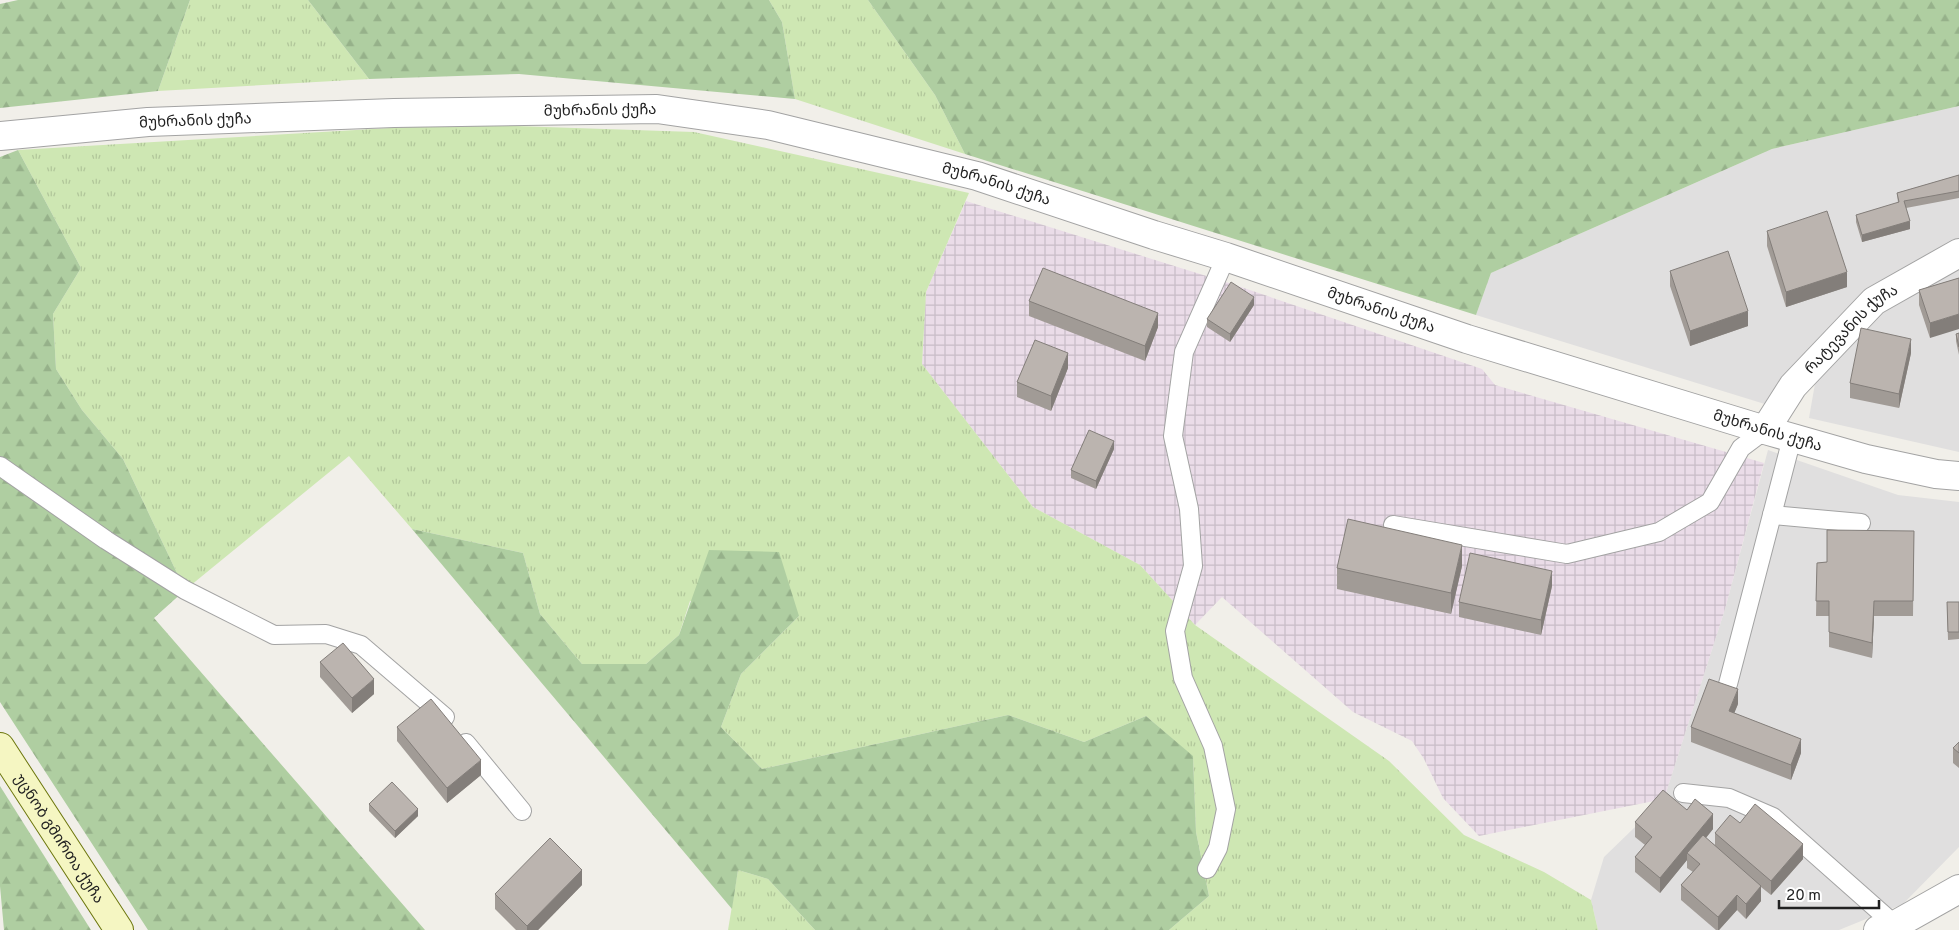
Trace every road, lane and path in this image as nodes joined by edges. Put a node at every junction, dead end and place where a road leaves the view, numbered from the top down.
1 (0, 136) edge
2 (1959, 253) edge
3 (1226, 256) junction
4 (1765, 430) junction
5 (1792, 438) junction
6 (0, 466) edge
7 (1959, 476) edge
8 (1772, 515) junction
9 (1861, 523) dead end
10 (1393, 525) dead end
11 (1728, 684) edge
12 (0, 747) edge
13 (1683, 793) dead end
14 (522, 810) dead end
15 (1208, 869) dead end
16 (1959, 889) edge
17 (1889, 928) edge
18 (119, 930) edge

1 - 3 street, მუხრანის ქუჩა
2 - 4 street, რატევანის ქუჩა
3 - 4 street, მუხრანის ქუჩა
3 - 15 lane
4 - 5 street, მუხრანის ქუჩა
4 - 10 lane
5 - 7 street, მუხრანის ქუჩა
5 - 8 lane
6 - 14 lane
8 - 9 lane
8 - 11 lane
12 - 18 main road, უცნობ გმირთა ქუჩა
13 - 17 lane
16 - 17 street

